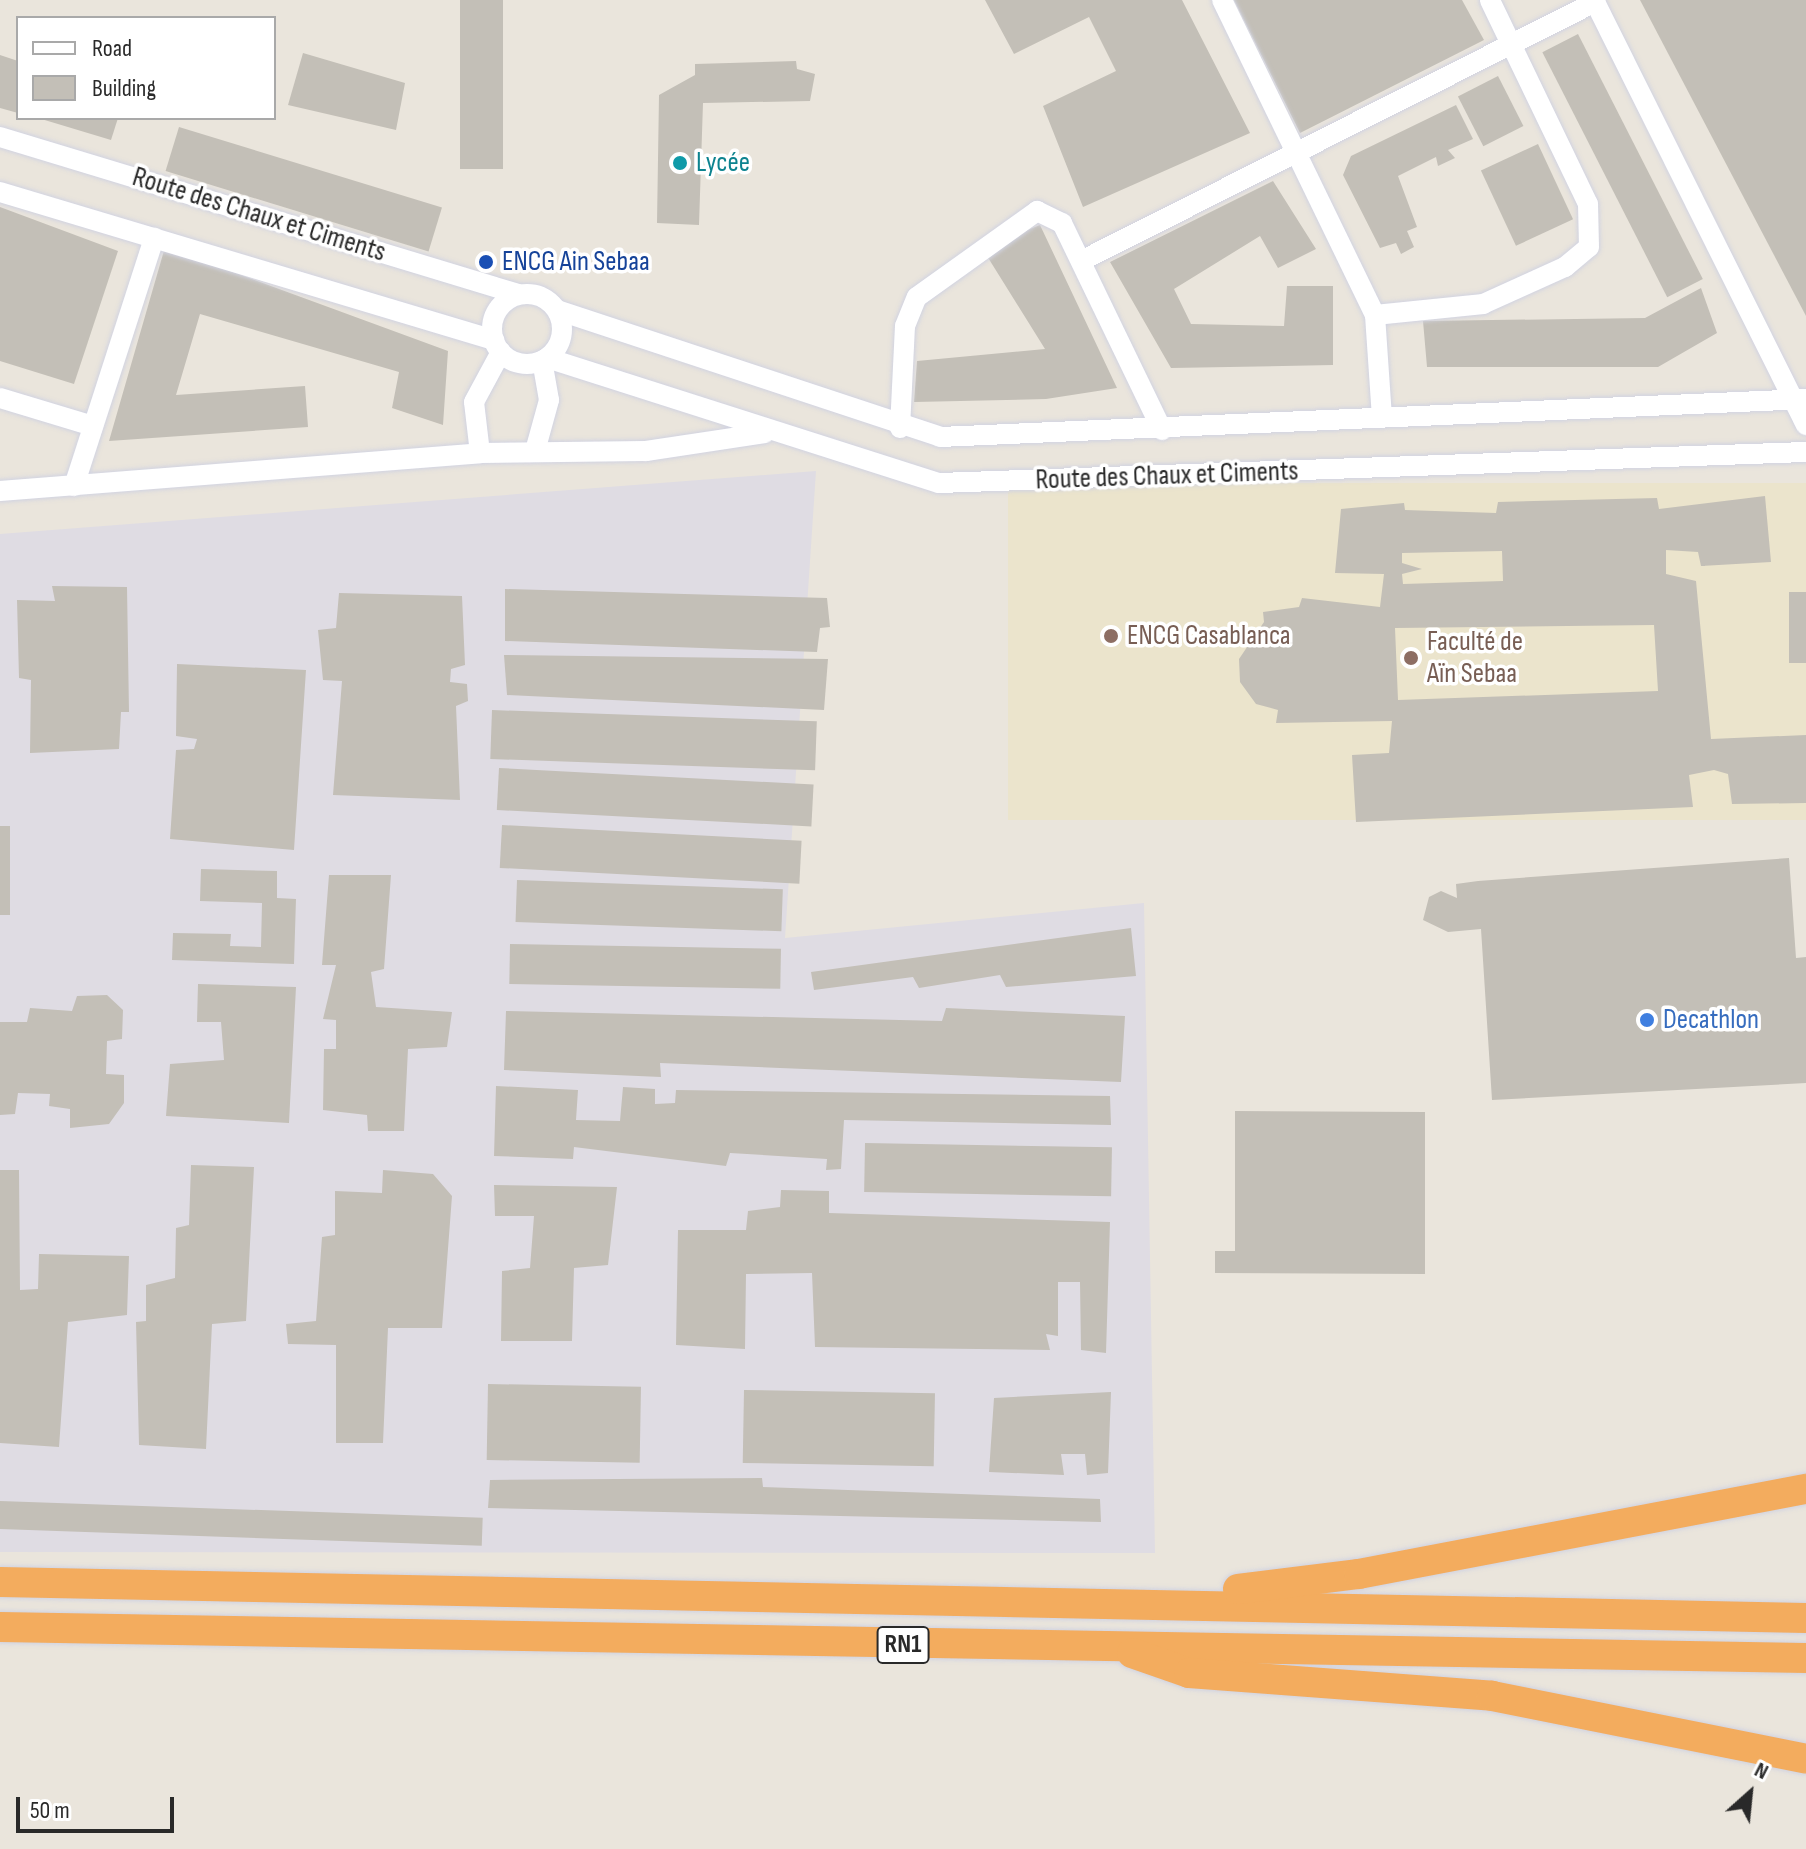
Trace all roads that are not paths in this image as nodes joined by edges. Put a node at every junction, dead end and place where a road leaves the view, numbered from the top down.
1 (1222, 0) edge
2 (1490, 0) edge
3 (1594, 1) edge
4 (1511, 42) junction
5 (0, 137) edge
6 (1293, 153) junction
7 (0, 192) edge
8 (154, 238) junction
9 (1081, 261) junction
10 (518, 294) junction
11 (557, 310) junction
12 (1375, 315) junction
13 (497, 346) junction
14 (544, 359) junction
15 (0, 398) edge
16 (1800, 399) edge
17 (1382, 418) junction
18 (1806, 425) edge
19 (93, 426) junction
20 (900, 428) junction
21 (1162, 430) junction
22 (769, 433) junction
23 (535, 451) junction
24 (1806, 452) edge
25 (480, 453) junction
26 (74, 486) junction
27 (0, 491) edge
28 (1806, 1489) edge
29 (0, 1582) edge
30 (1133, 1602) junction
31 (1806, 1618) edge
32 (0, 1627) edge
33 (1119, 1647) junction
34 (1806, 1658) edge
35 (1806, 1759) edge

1 - 6 street
2 - 4 street
3 - 4 street
3 - 16 street
4 - 6 street
4 - 12 street
5 - 10 street, Route des Chaux et Ciments
6 - 9 street
6 - 12 street
7 - 8 street, Route des Chaux et Ciments
8 - 13 street, Route des Chaux et Ciments
8 - 19 street
9 - 20 street
9 - 21 street
10 - 11 street
10 - 13 street
11 - 14 street
11 - 20 street, Route des Chaux et Ciments
12 - 17 street
13 - 14 street
13 - 25 street
14 - 22 street, Route des Chaux et Ciments
14 - 23 street
15 - 19 street
16 - 17 street, Route des Chaux et Ciments
16 - 18 street
17 - 21 street, Route des Chaux et Ciments
19 - 26 street
20 - 21 street, Route des Chaux et Ciments
22 - 23 street
22 - 24 street, Route des Chaux et Ciments
23 - 25 street
25 - 26 street
26 - 27 street
28 - 30 highway
29 - 30 highway, RN1
30 - 31 highway, RN1
32 - 33 highway, RN1
33 - 34 highway, RN1
33 - 35 highway

